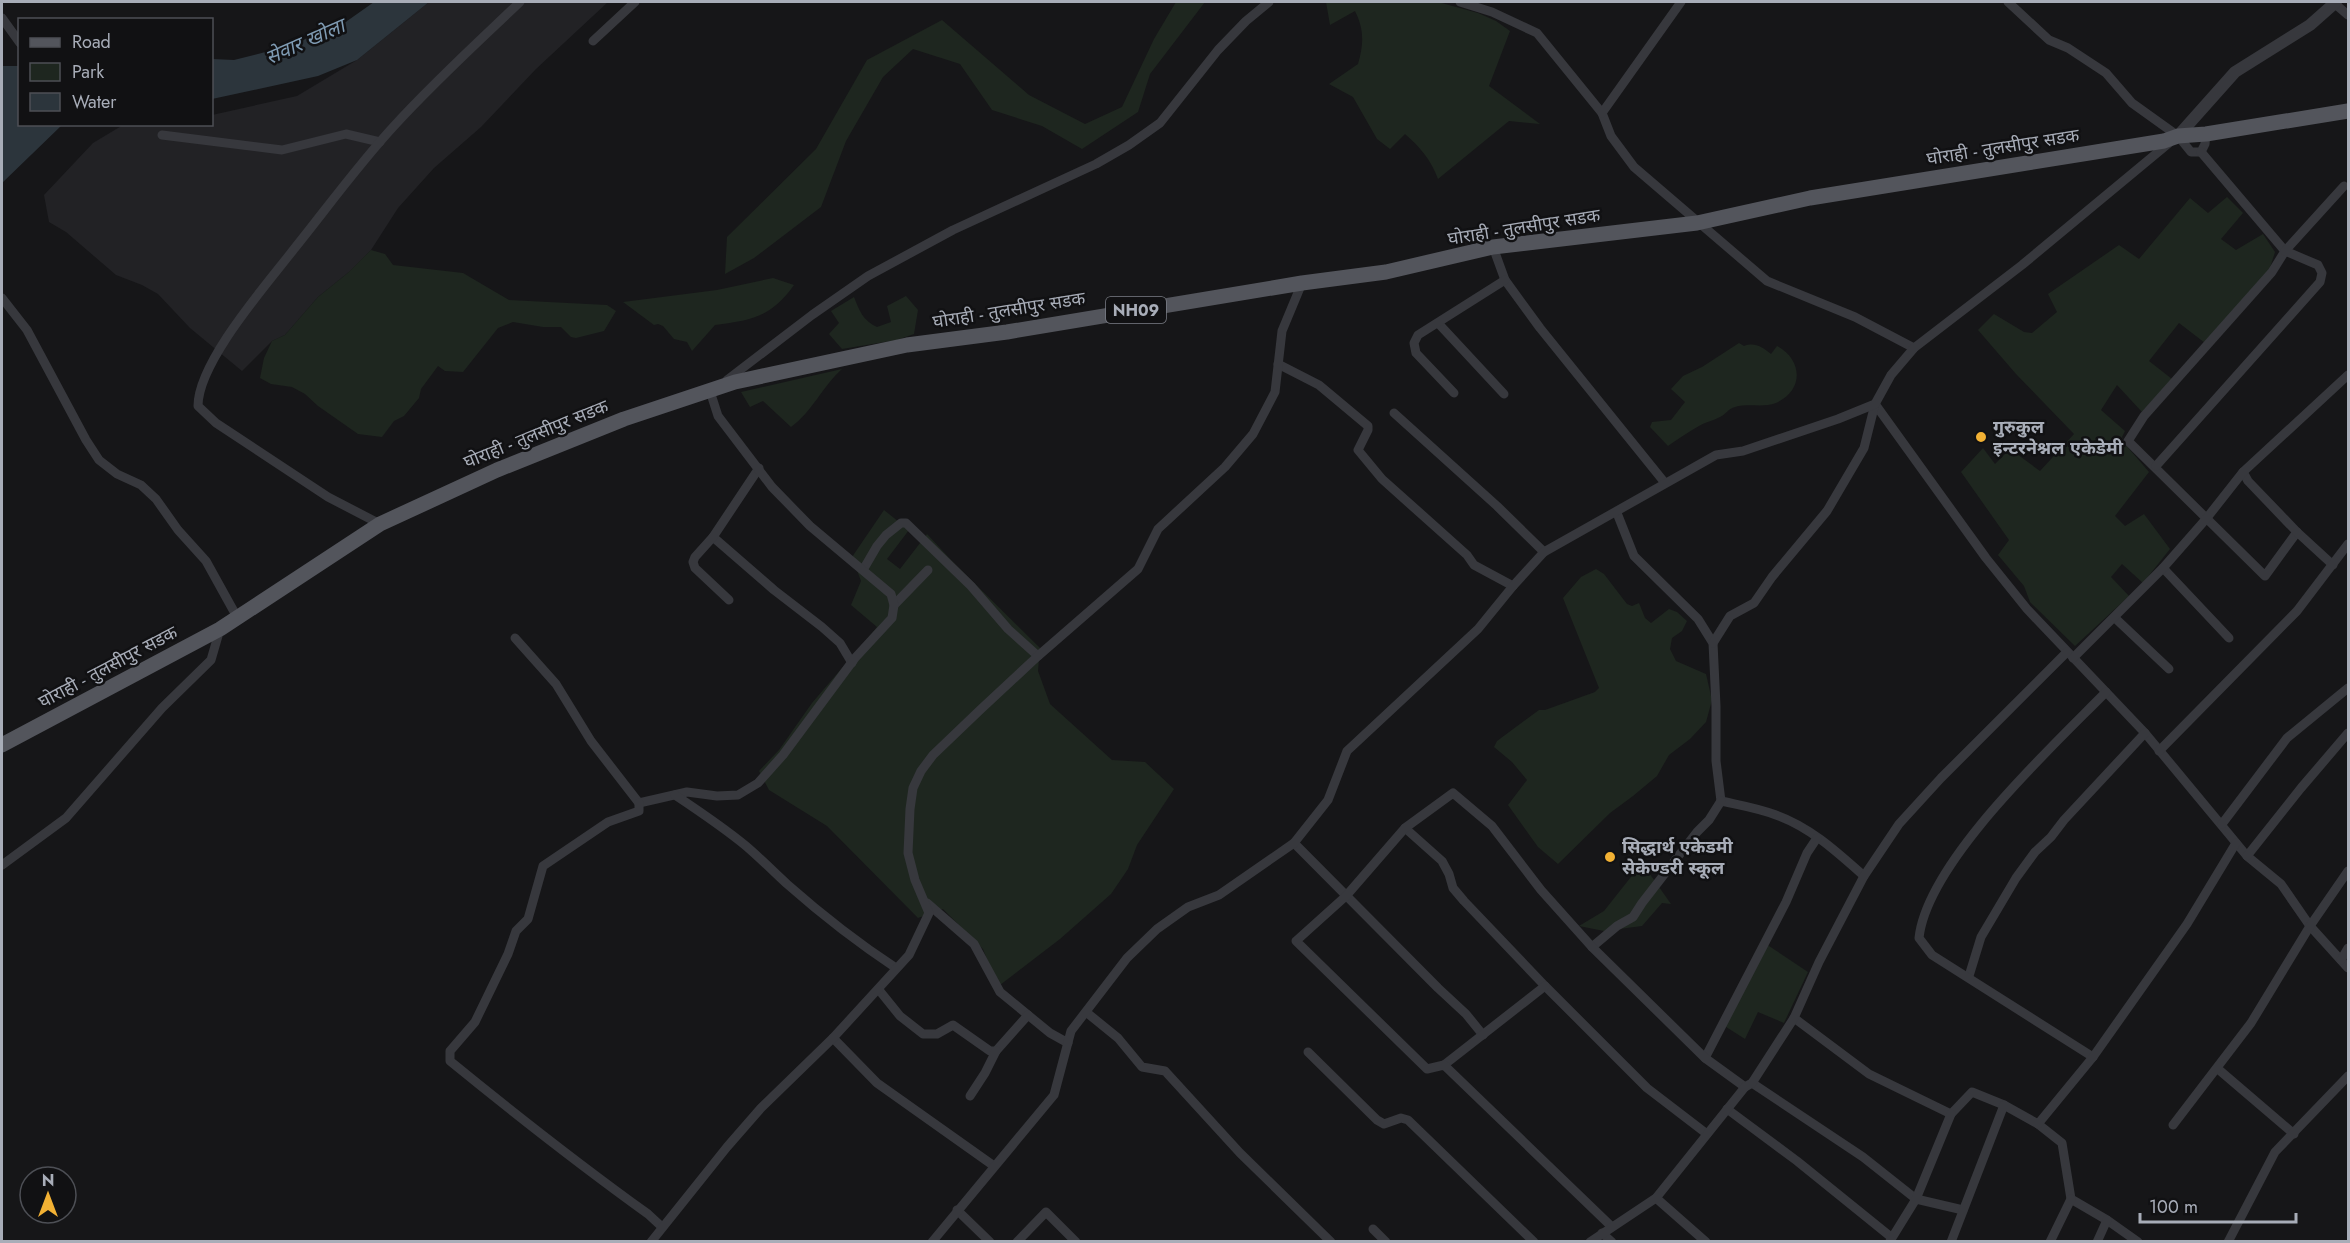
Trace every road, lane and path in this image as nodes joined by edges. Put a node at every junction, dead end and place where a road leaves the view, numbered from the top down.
1 (520, 2) edge
2 (635, 2) edge
3 (1269, 2) edge
4 (1460, 2) edge
5 (1681, 2) edge
6 (2008, 2) edge
7 (2335, 2) edge
8 (2349, 15) edge
9 (2, 18) edge
10 (18, 40) edge
11 (593, 41) dead end
12 (2349, 111) edge
13 (1602, 113) junction
14 (2206, 134) junction
15 (162, 135) dead end
16 (2178, 136) junction
17 (380, 142) junction
18 (2200, 152) junction
19 (2343, 186) dead end
20 (1697, 223) junction
21 (1493, 248) junction
22 (2285, 251) junction
23 (1505, 280) junction
24 (1302, 283) junction
25 (2, 298) edge
26 (1438, 323) junction
27 (1914, 348) junction
28 (1278, 364) junction
29 (2349, 375) edge
30 (712, 391) junction
31 (1454, 393) dead end
32 (1504, 394) dead end
33 (1875, 404) junction
34 (1394, 413) dead end
35 (2156, 466) junction
36 (759, 468) junction
37 (2243, 472) junction
38 (1665, 483) junction
39 (1617, 513) junction
40 (2206, 519) junction
41 (380, 524) junction
42 (2297, 532) junction
43 (713, 537) junction
44 (2349, 544) edge
45 (1544, 552) junction
46 (2333, 565) junction
47 (2163, 568) junction
48 (863, 570) junction
49 (928, 570) dead end
50 (1513, 586) junction
51 (729, 600) dead end
52 (894, 606) junction
53 (237, 617) junction
54 (2115, 618) junction
55 (220, 629) junction
56 (515, 638) dead end
57 (2229, 638) dead end
58 (1713, 643) junction
59 (2070, 655) junction
60 (1038, 656) junction
61 (852, 663) junction
62 (2169, 669) dead end
63 (2349, 688) edge
64 (2106, 692) junction
65 (2145, 733) junction
66 (2349, 733) edge
67 (2, 746) edge
68 (2159, 751) junction
69 (675, 795) junction
70 (1721, 801) junction
71 (639, 803) junction
72 (2222, 824) junction
73 (1405, 828) junction
74 (1817, 838) junction
75 (1294, 843) junction
76 (2236, 843) junction
77 (2247, 856) junction
78 (2, 865) edge
79 (2349, 871) edge
80 (1864, 876) junction
81 (1346, 896) junction
82 (926, 902) junction
83 (2310, 926) junction
84 (1592, 947) junction
85 (2349, 948) edge
86 (2341, 960) junction
87 (897, 968) junction
88 (2349, 968) edge
89 (1969, 976) junction
90 (1545, 987) junction
91 (879, 990) junction
92 (1086, 1012) junction
93 (1028, 1015) junction
94 (1794, 1018) junction
95 (1483, 1035) junction
96 (833, 1038) junction
97 (1068, 1043) junction
98 (996, 1051) junction
99 (1308, 1052) dead end
100 (2093, 1057) junction
101 (1705, 1058) junction
102 (1444, 1065) junction
103 (2218, 1069) junction
104 (2349, 1076) edge
105 (1748, 1085) junction
106 (970, 1096) dead end
107 (2004, 1105) junction
108 (1727, 1109) junction
109 (1951, 1114) junction
110 (2038, 1124) junction
111 (2173, 1125) dead end
112 (1707, 1134) junction
113 (2294, 1134) junction
114 (994, 1166) junction
115 (1656, 1198) junction
116 (1917, 1199) junction
117 (2071, 1199) junction
118 (957, 1210) junction
119 (1963, 1210) junction
120 (2107, 1220) junction
121 (662, 1227) junction
122 (1612, 1227) junction
123 (1373, 1229) dead end
124 (1602, 1233) junction
125 (1890, 1239) edge
126 (651, 1242) edge
127 (932, 1242) edge
128 (990, 1242) edge
129 (1017, 1242) edge
130 (1076, 1242) edge
131 (1331, 1242) edge
132 (1386, 1242) edge
133 (1534, 1242) edge
134 (1590, 1242) edge
135 (1612, 1242) edge
136 (1706, 1242) edge
137 (1951, 1242) edge
138 (2050, 1242) edge
139 (2097, 1242) edge
140 (2138, 1242) edge
141 (2228, 1242) edge

1 - 17 street
2 - 11 street
3 - 30 street
4 - 13 street
5 - 13 street
6 - 16 street
7 - 8 street
7 - 16 street
9 - 10 street
12 - 14 main road, घोराही - तुलसीपुर सडक / NH09
13 - 20 street
14 - 16 main road, घोराही - तुलसीपुर सडक / NH09
14 - 18 street
15 - 17 street
16 - 18 street
16 - 20 main road, घोराही - तुलसीपुर सडक / NH09
16 - 27 street
17 - 41 street
18 - 22 street
19 - 22 street
20 - 21 main road, घोराही - तुलसीपुर सडक / NH09
20 - 27 street
21 - 23 street
21 - 24 main road, घोराही - तुलसीपुर सडक / NH09
22 - 35 street
22 - 35 street
23 - 26 street
23 - 38 street
24 - 28 street
24 - 30 main road, घोराही - तुलसीपुर सडक / NH09
25 - 53 street
26 - 31 street
26 - 32 street
27 - 33 street
28 - 50 street
28 - 60 street
29 - 37 street
30 - 36 street
30 - 41 main road, घोराही - तुलसीपुर सडक / NH09
33 - 38 street
33 - 58 street
33 - 59 street
34 - 45 street
35 - 40 street
36 - 43 street
36 - 48 street
37 - 40 street
37 - 42 street
38 - 39 street
39 - 45 street
39 - 58 street
40 - 42 street
40 - 47 street
41 - 53 main road, घोराही - तुलसीपुर सडक / NH09
42 - 46 street
43 - 51 street
43 - 61 street
44 - 46 street
45 - 50 street
46 - 68 street
47 - 54 street
47 - 57 street
48 - 52 street
48 - 60 street
49 - 52 street
50 - 75 street
52 - 61 street
53 - 55 main road, घोराही - तुलसीपुर सडक / NH09
54 - 59 street
54 - 62 street
55 - 67 main road, घोराही - तुलसीपुर सडक / NH09
55 - 78 street
56 - 71 street
58 - 70 street
59 - 64 street
59 - 80 street
60 - 82 street
61 - 69 street
63 - 72 street
64 - 65 street
64 - 89 street
65 - 68 street
65 - 89 street
66 - 77 street
68 - 72 street
69 - 71 street
69 - 87 street
70 - 74 street
70 - 84 street
71 - 121 street
72 - 76 street
73 - 81 street
73 - 84 street
73 - 90 street
74 - 80 street
74 - 101 street
75 - 81 street
75 - 92 street
76 - 77 street
76 - 100 street
77 - 83 street
79 - 83 street
80 - 94 street
81 - 95 street
81 - 102 street
82 - 87 street
82 - 93 street
83 - 86 street
83 - 103 street
84 - 101 street
85 - 86 street
86 - 88 street
87 - 91 street
89 - 100 street
90 - 95 street
90 - 112 street
91 - 96 street
91 - 98 street
92 - 97 street
92 - 131 street
93 - 97 street
93 - 98 street
94 - 105 street
94 - 109 street
95 - 102 street
96 - 114 street
96 - 121 street
97 - 114 street
98 - 106 street
99 - 133 street
100 - 110 street
101 - 105 street
102 - 122 street
103 - 111 street
103 - 113 street
104 - 113 street
105 - 108 street
105 - 116 street
107 - 109 street
107 - 110 street
107 - 119 street
108 - 112 street
108 - 125 street
109 - 116 street
110 - 117 street
112 - 115 street
113 - 141 street
114 - 118 street
115 - 122 street
115 - 136 street
116 - 119 street
116 - 125 street
117 - 120 street
117 - 138 street
118 - 127 street
118 - 128 street
119 - 137 street
120 - 139 street
120 - 140 street
121 - 126 street
122 - 124 street
123 - 132 street
124 - 134 street
124 - 135 street
129 - 130 street

